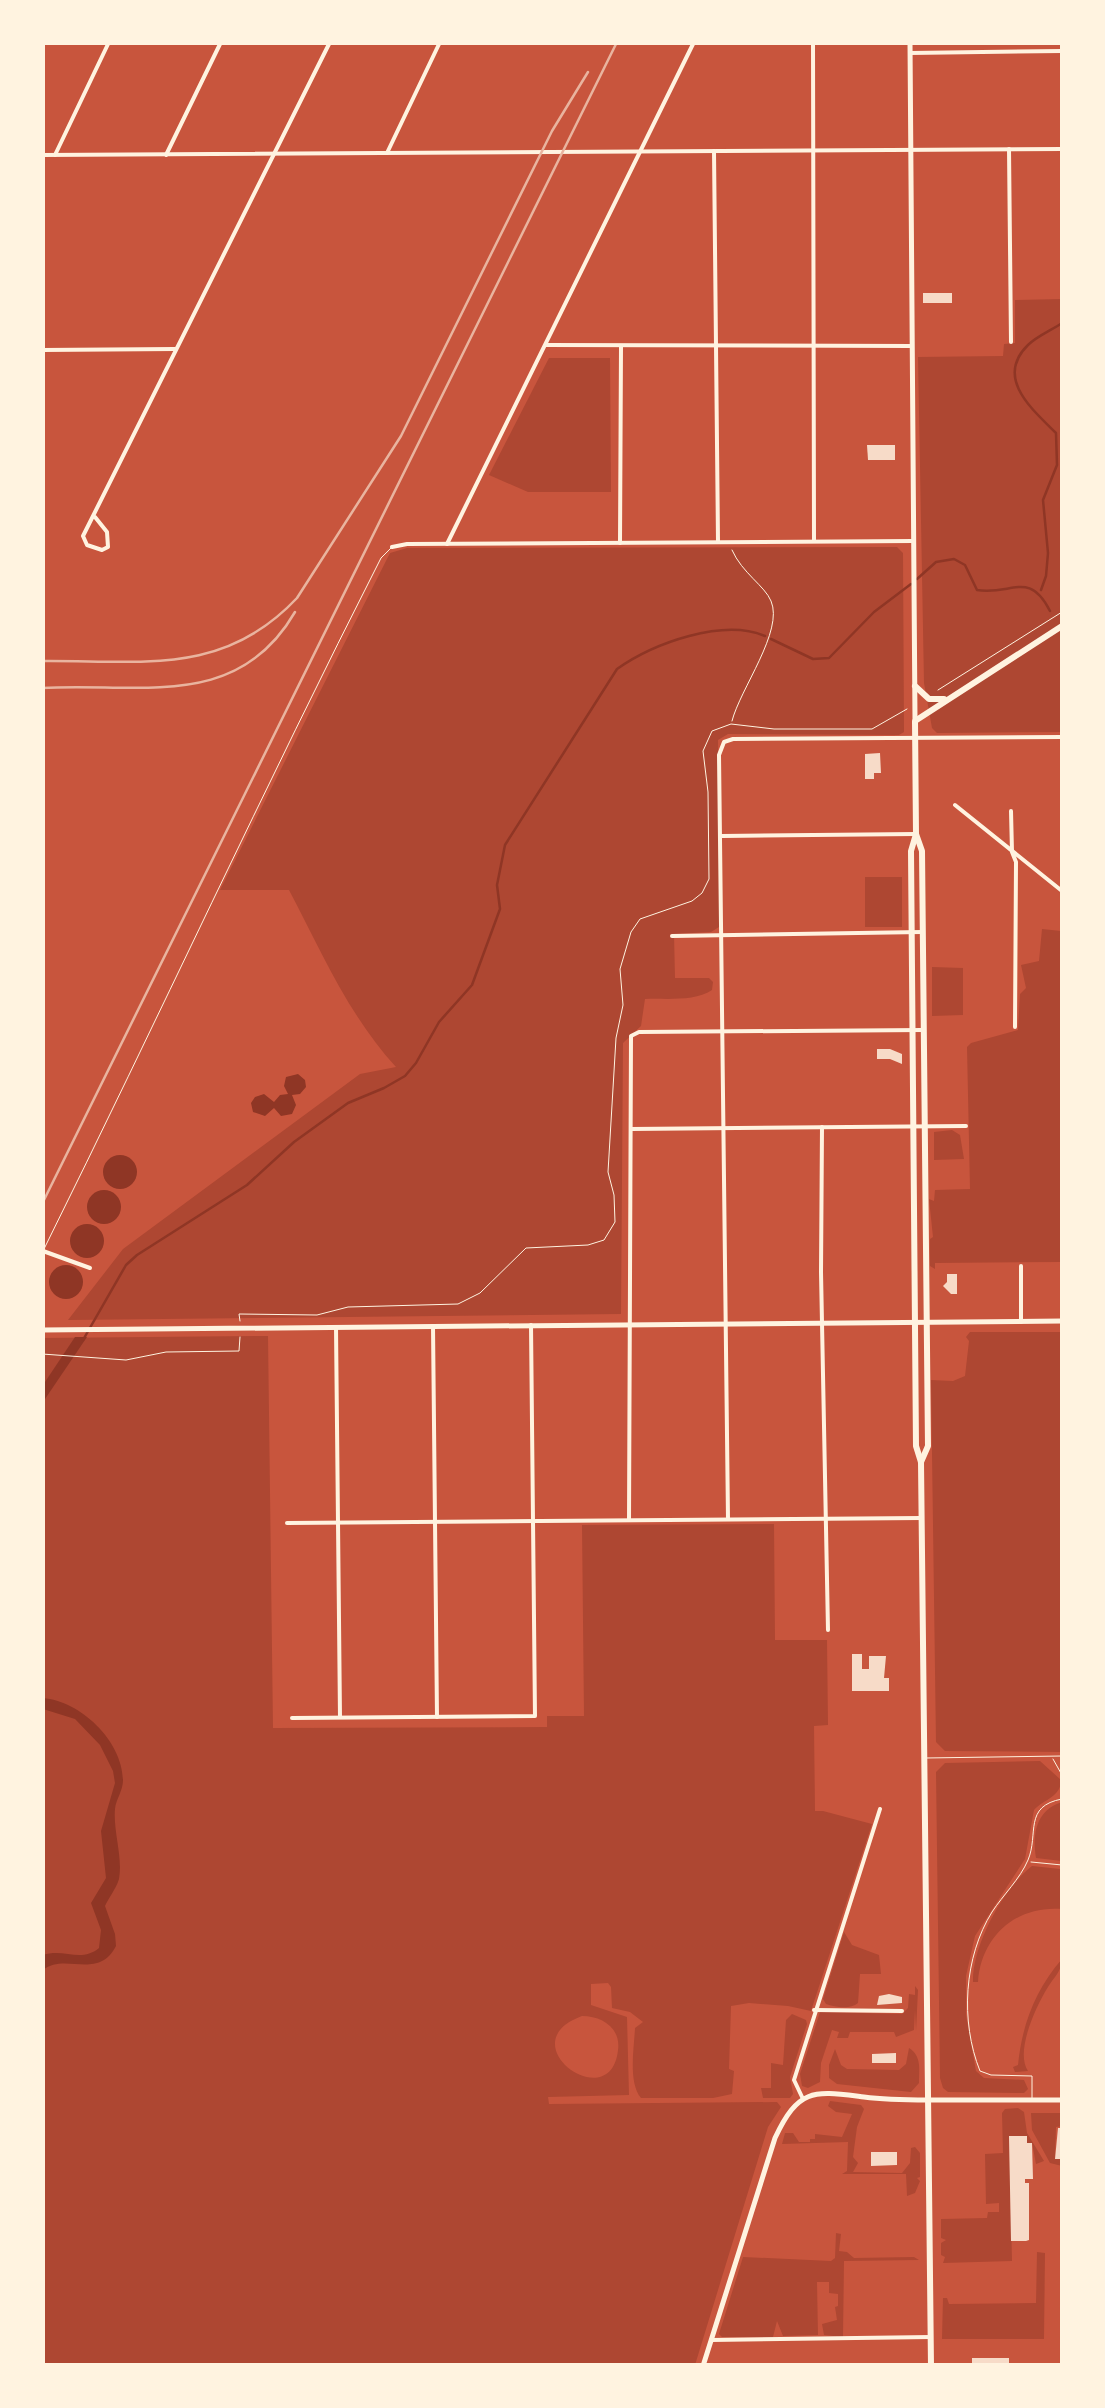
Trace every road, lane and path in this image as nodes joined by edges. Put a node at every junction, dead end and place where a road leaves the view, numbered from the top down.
1 (109, 42) edge
2 (221, 42) edge
3 (330, 42) edge
4 (440, 42) edge
5 (694, 42) edge
6 (813, 42) edge
7 (910, 42) edge
8 (1062, 52) edge
9 (910, 53) junction
10 (1009, 149) junction
11 (1062, 149) edge
12 (813, 150) junction
13 (911, 150) junction
14 (714, 151) junction
15 (642, 152) junction
16 (387, 153) junction
17 (166, 154) junction
18 (275, 154) junction
19 (55, 155) junction
20 (42, 156) edge
21 (1011, 342) dead end
22 (544, 346) junction
23 (620, 346) junction
24 (716, 346) junction
25 (813, 346) junction
26 (912, 346) junction
27 (175, 349) junction
28 (42, 350) edge
29 (94, 517) junction
30 (718, 541) junction
31 (814, 541) junction
32 (913, 541) junction
33 (620, 543) junction
34 (447, 544) junction
35 (392, 547) joint
36 (731, 548) dead end
37 (1062, 612) edge
38 (1062, 626) edge
39 (915, 686) junction
40 (933, 692) dead end
41 (950, 698) junction
42 (905, 710) dead end
43 (916, 721) junction
44 (732, 724) junction
45 (1062, 737) edge
46 (916, 739) junction
47 (956, 805) dead end
48 (1011, 811) dead end
49 (916, 834) junction
50 (722, 836) junction
51 (1012, 852) junction
52 (1062, 891) edge
53 (912, 932) junction
54 (922, 932) junction
55 (722, 935) junction
56 (672, 936) dead end
57 (1015, 1027) dead end
58 (912, 1030) junction
59 (924, 1030) junction
60 (722, 1031) junction
61 (966, 1126) dead end
62 (822, 1127) junction
63 (913, 1127) junction
64 (924, 1127) junction
65 (628, 1128) junction
66 (721, 1128) junction
67 (43, 1252) edge
68 (1021, 1266) dead end
69 (90, 1268) dead end
70 (240, 1316) dead end
71 (1021, 1322) junction
72 (1062, 1322) edge
73 (822, 1323) junction
74 (914, 1323) junction
75 (926, 1323) junction
76 (628, 1324) junction
77 (725, 1324) junction
78 (531, 1325) junction
79 (433, 1326) junction
80 (336, 1327) junction
81 (42, 1330) edge
82 (240, 1338) dead end
83 (42, 1354) edge
84 (922, 1462) junction
85 (826, 1518) junction
86 (922, 1518) junction
87 (728, 1519) junction
88 (629, 1520) junction
89 (533, 1521) junction
90 (338, 1522) junction
91 (437, 1522) junction
92 (288, 1523) dead end
93 (828, 1630) dead end
94 (438, 1716) junction
95 (340, 1717) junction
96 (292, 1718) dead end
97 (1052, 1756) junction
98 (1062, 1756) edge
99 (924, 1758) junction
100 (1062, 1775) edge
101 (1062, 1799) edge
102 (880, 1809) dead end
103 (1028, 1861) junction
104 (1062, 1865) edge
105 (814, 2010) junction
106 (902, 2011) dead end
107 (803, 2099) junction
108 (928, 2100) junction
109 (1032, 2100) junction
110 (1062, 2100) edge
111 (931, 2337) junction
112 (711, 2340) junction
113 (703, 2366) edge
114 (931, 2366) edge

1 - 19 street
2 - 17 street
3 - 18 street
4 - 16 street
5 - 15 street
6 - 12 street
7 - 9 street
8 - 9 street
9 - 13 street
10 - 11 street
10 - 13 street
10 - 21 street
12 - 13 street
12 - 14 street
12 - 25 street
13 - 26 street
14 - 15 street
14 - 24 street
15 - 16 street
15 - 22 street
16 - 18 street
17 - 18 street
17 - 19 street
18 - 27 street
19 - 20 street
22 - 23 street
22 - 34 street
23 - 24 street
23 - 33 street
24 - 25 street
24 - 30 street
25 - 26 street
25 - 31 street
26 - 32 street
27 - 28 street
27 - 29 street
29 - 29 street
30 - 31 street
30 - 33 street
31 - 32 street
32 - 39 street
33 - 34 street
34 - 35 street
35 - 67 lane
36 - 44 path
37 - 40 path
38 - 41 main road
39 - 41 main road
39 - 43 street
41 - 43 main road
42 - 44 path
43 - 46 main road
44 - 70 path
45 - 46 street
46 - 49 main road
46 - 50 street
47 - 51 street
48 - 51 street
49 - 50 street
49 - 53 main road
49 - 54 main road
50 - 55 street
51 - 52 street
51 - 57 street
53 - 54 street
53 - 55 street
53 - 58 main road
54 - 59 main road
55 - 56 street
55 - 60 street
58 - 59 street
58 - 60 street
58 - 63 main road
59 - 64 main road
60 - 65 street
60 - 66 street
61 - 64 street
62 - 63 street
62 - 66 street
62 - 73 street
63 - 64 street
63 - 74 main road
64 - 75 main road
65 - 66 street
65 - 76 street
66 - 77 street
67 - 69 street
68 - 71 street
71 - 72 street
71 - 75 street
73 - 74 street
73 - 77 street
73 - 85 street
74 - 75 street
74 - 84 main road
75 - 84 main road
76 - 77 street
76 - 78 street
76 - 88 street
77 - 87 street
78 - 79 street
78 - 89 street
79 - 80 street
79 - 91 street
80 - 81 street
80 - 90 street
82 - 83 path
84 - 86 main road
85 - 86 street
85 - 87 street
85 - 93 street
86 - 99 main road
87 - 88 street
88 - 89 street
89 - 91 street
89 - 94 street
90 - 91 street
90 - 92 street
90 - 95 street
91 - 94 street
94 - 95 street
95 - 96 street
97 - 98 lane
97 - 99 lane
97 - 100 lane
99 - 108 main road
101 - 103 lane
102 - 105 street
103 - 104 lane
103 - 109 lane
105 - 106 street
105 - 107 street
107 - 108 street
107 - 112 street
108 - 109 street
108 - 111 main road
109 - 110 street
111 - 112 street
111 - 114 main road
112 - 113 street

